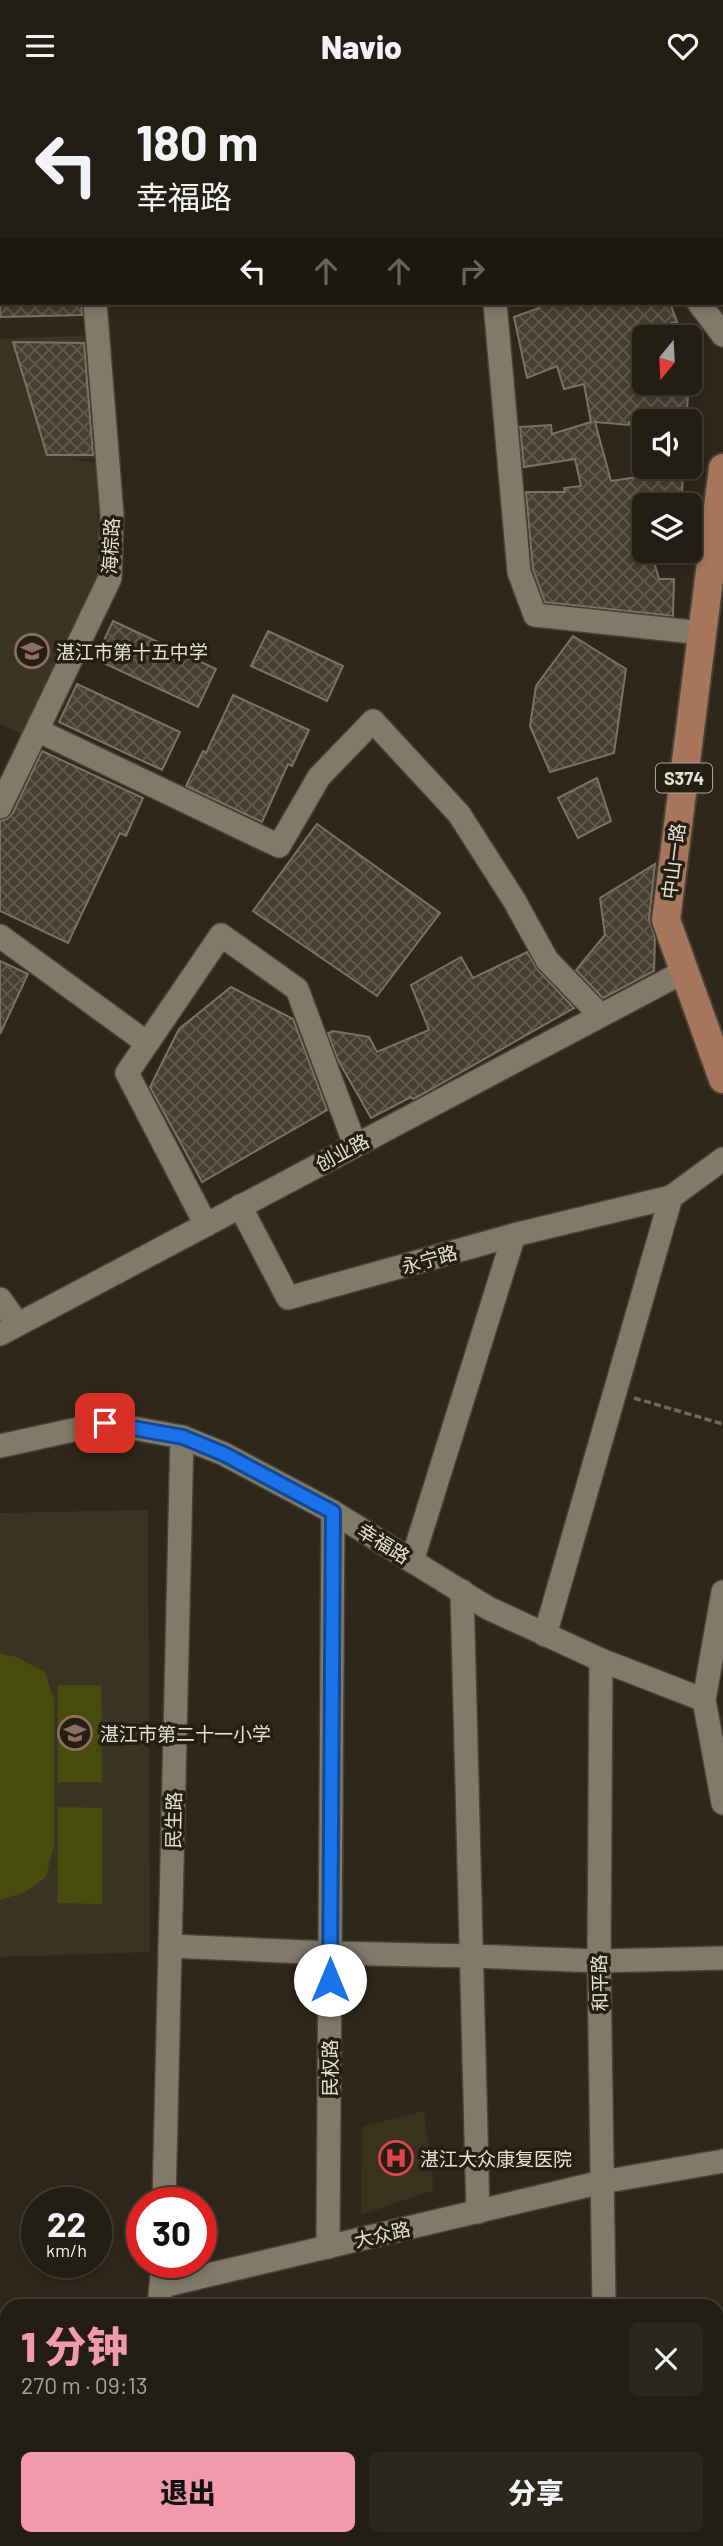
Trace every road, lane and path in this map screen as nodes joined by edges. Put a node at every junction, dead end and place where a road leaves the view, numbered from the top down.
1 (95, 305) edge
2 (495, 305) edge
3 (700, 305) edge
4 (723, 335) edge
5 (723, 468) edge
6 (702, 633) junction
7 (37, 730) junction
8 (0, 807) edge
9 (0, 936) edge
10 (685, 971) junction
11 (600, 1016) junction
12 (147, 1043) junction
13 (723, 1079) edge
14 (355, 1145) junction
15 (723, 1159) edge
16 (671, 1197) junction
17 (240, 1206) junction
18 (206, 1225) junction
19 (514, 1235) junction
20 (0, 1299) edge
21 (9, 1329) edge
22 (615, 1392) junction
23 (723, 1424) edge
24 (183, 1437) junction
25 (0, 1447) edge
26 (333, 1512) junction
27 (412, 1561) junction
28 (462, 1591) junction
29 (723, 1592) edge
30 (545, 1635) junction
31 (601, 1660) junction
32 (704, 1700) junction
33 (723, 1803) edge
34 (170, 1945) junction
35 (330, 1953) junction
36 (471, 1956) junction
37 (723, 1958) edge
38 (599, 1961) junction
39 (723, 2161) edge
40 (603, 2182) junction
41 (164, 2187) edge
42 (478, 2211) junction
43 (328, 2247) junction
44 (162, 2278) edge
45 (161, 2296) edge
46 (604, 2299) edge

1 - 7 street, 海棕路
2 - 6 street
3 - 4 street
5 - 6 main road, 中山一路 / S374
6 - 10 main road, 中山一路 / S374
7 - 8 street, 海棕路
7 - 11 street
9 - 12 street
10 - 11 street, 创业路
10 - 13 main road, 中山一路 / S374
11 - 14 street, 创业路
12 - 14 street
12 - 18 street
14 - 17 street, 创业路
15 - 16 street
16 - 19 street, 永宁路
16 - 22 street
17 - 18 street, 创业路
17 - 19 street, 永宁路
18 - 21 street, 创业路
19 - 27 street
20 - 21 street
22 - 23 path
22 - 30 street
24 - 25 street, 幸福路
24 - 26 street, 幸福路
24 - 34 street, 民生路
26 - 27 street, 幸福路
26 - 35 street, 民权路
27 - 28 street, 幸福路
28 - 30 street, 幸福路
28 - 36 street
29 - 32 street
30 - 31 street, 幸福路
31 - 32 street, 幸福路
31 - 38 street, 和平路
32 - 33 street
34 - 35 street
34 - 41 street, 民生路
35 - 36 street
35 - 43 street, 民权路
36 - 38 street
36 - 42 street
37 - 38 street
38 - 40 street, 和平路
39 - 40 street, 大众路
40 - 42 street, 大众路
40 - 46 street, 和平路
42 - 43 street, 大众路
43 - 45 street, 大众路
44 - 45 street

